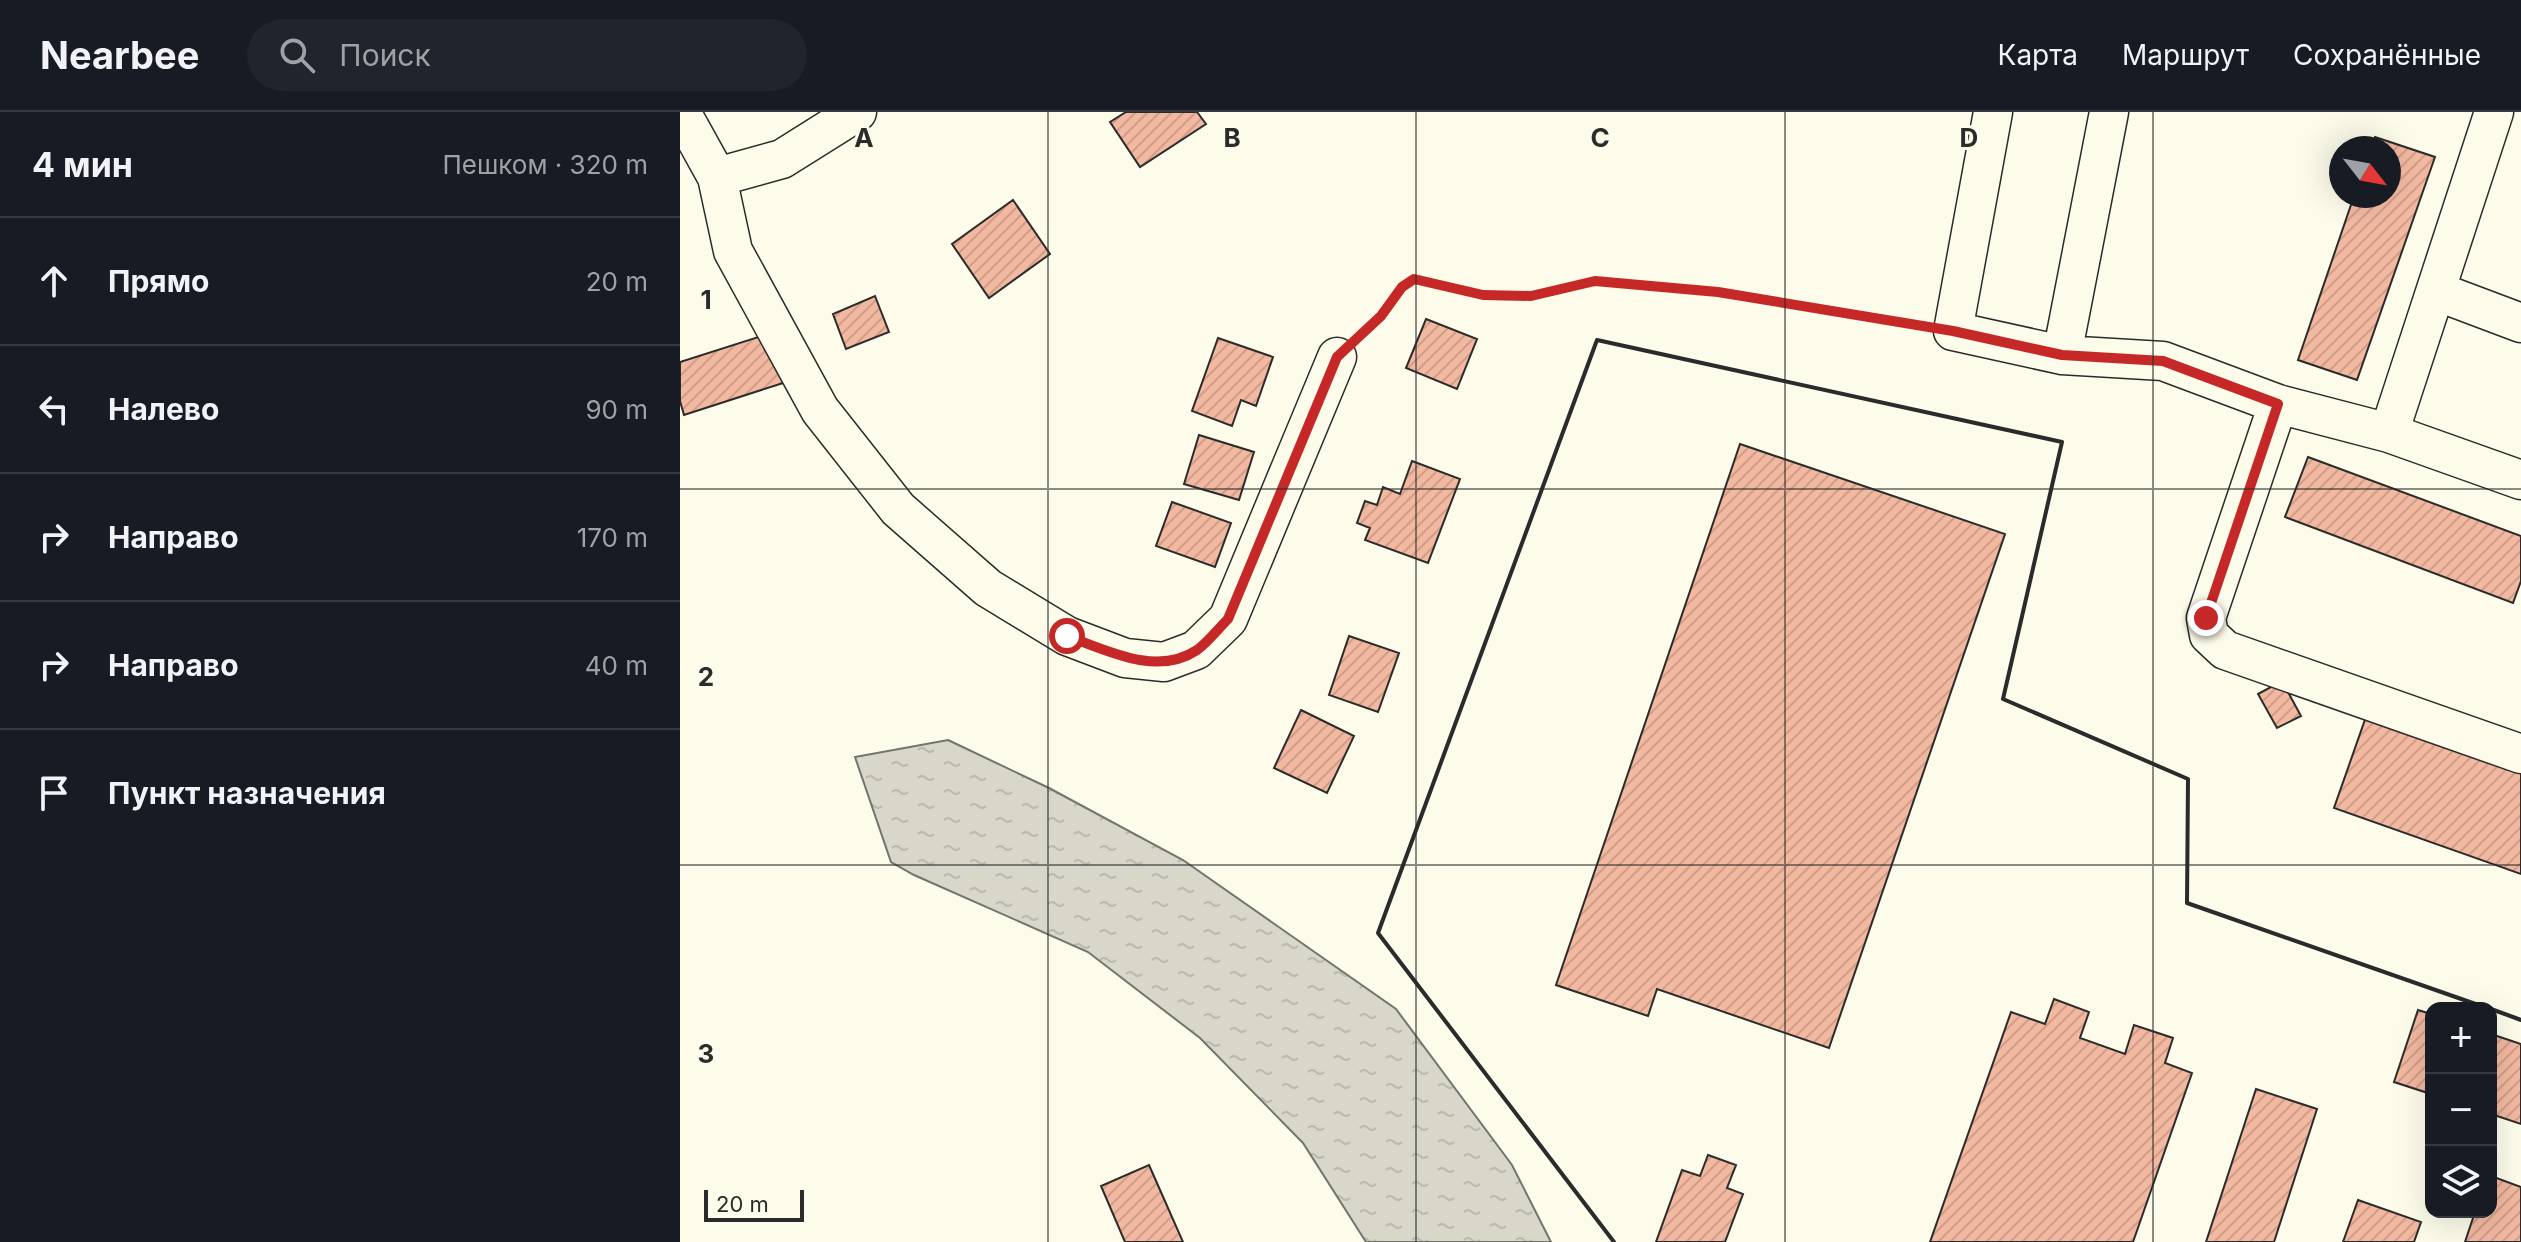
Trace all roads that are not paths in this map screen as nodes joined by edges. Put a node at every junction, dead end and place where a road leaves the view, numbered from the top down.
1 (857, 112) edge
2 (1993, 112) edge
3 (2109, 112) edge
4 (2494, 112) edge
5 (682, 127) edge
6 (717, 177) junction
7 (2436, 291) junction
8 (2521, 323) edge
9 (2062, 355) junction
10 (1337, 357) road end
11 (2278, 404) junction
12 (2389, 433) junction
13 (2521, 480) edge
14 (2521, 754) edge

1 - 6 street
2 - 9 street
3 - 9 street
4 - 7 street
5 - 6 street
6 - 10 street
7 - 8 street
7 - 12 street
9 - 11 street
11 - 12 street
11 - 14 street
12 - 13 street

